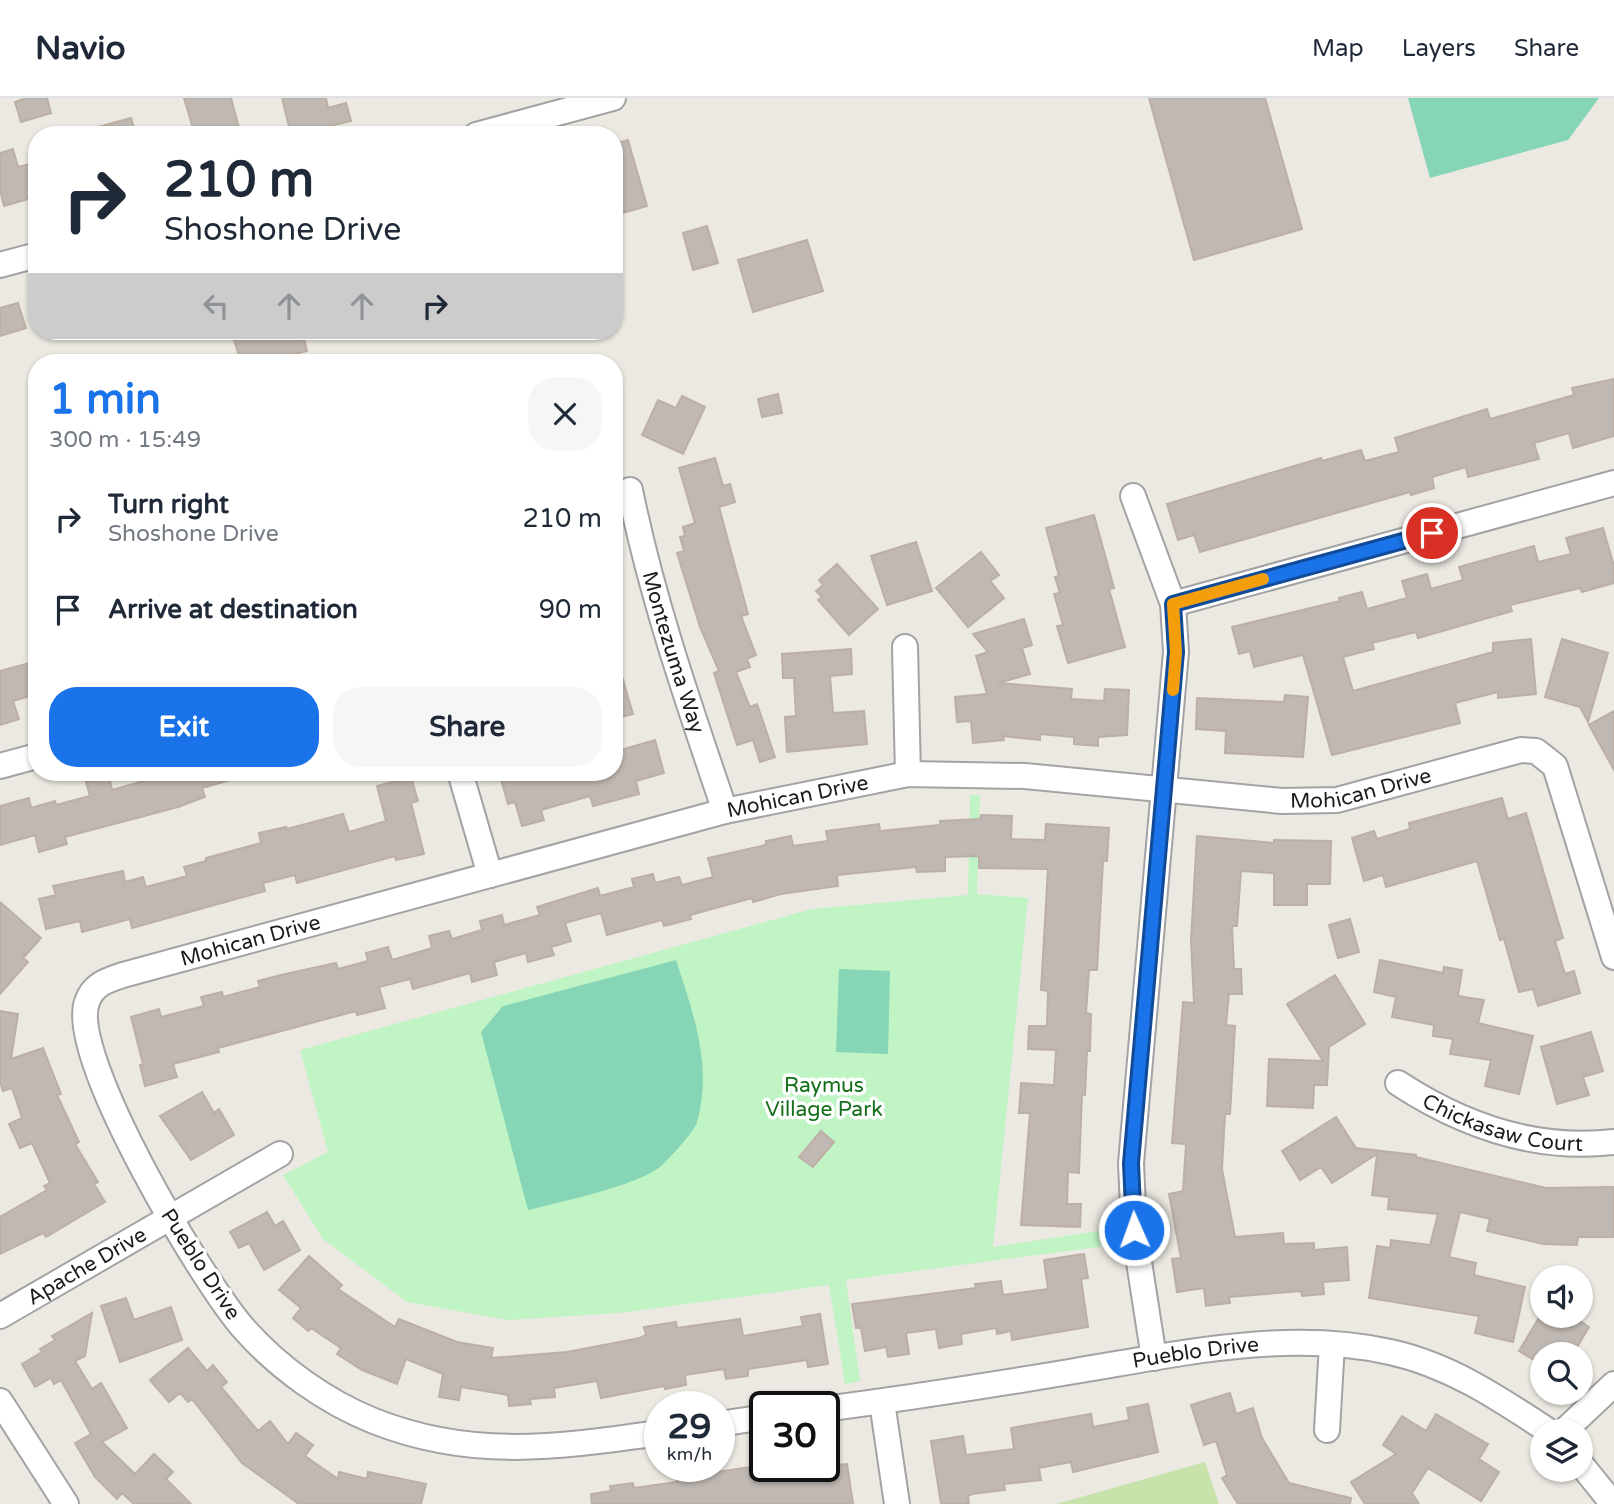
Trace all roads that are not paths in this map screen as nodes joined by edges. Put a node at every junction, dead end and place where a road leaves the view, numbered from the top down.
1 (612, 98) edge
2 (509, 126) edge
3 (28, 257) edge
4 (0, 265) edge
5 (1614, 483) edge
6 (630, 489) dead end
7 (1133, 496) dead end
8 (1173, 604) junction
9 (905, 647) dead end
10 (28, 758) edge
11 (0, 766) edge
12 (908, 774) junction
13 (463, 781) edge
14 (1164, 788) junction
15 (725, 811) junction
16 (490, 875) junction
17 (1614, 957) edge
18 (85, 1015) joint
19 (1398, 1083) dead end
20 (1614, 1142) edge
21 (280, 1154) dead end
22 (170, 1217) junction
23 (0, 1316) edge
24 (1332, 1344) junction
25 (1154, 1358) junction
26 (1614, 1384) edge
27 (0, 1401) edge
28 (882, 1402) junction
29 (840, 1407) edge
30 (1530, 1419) edge
31 (1577, 1419) edge
32 (1327, 1430) dead end
33 (644, 1435) edge
34 (1593, 1479) edge
35 (66, 1504) edge
36 (897, 1504) edge
37 (1613, 1504) edge

1 - 2 street
3 - 4 street
5 - 8 street
6 - 15 street, Montezuma Way
7 - 8 street
8 - 14 street
9 - 12 street
10 - 11 street
12 - 14 street, Mohican Drive
12 - 15 street, Mohican Drive
13 - 16 street
14 - 17 street, Mohican Drive
14 - 25 street
15 - 16 street, Mohican Drive
16 - 18 street, Mohican Drive
18 - 22 street, Pueblo Drive
19 - 20 street, Chickasaw Court
21 - 22 street, Apache Drive
22 - 23 street, Apache Drive
22 - 33 street, Pueblo Drive
24 - 25 street, Pueblo Drive
24 - 30 street, Pueblo Drive
24 - 32 street
25 - 28 street, Pueblo Drive
26 - 31 street
27 - 35 street
28 - 29 street, Pueblo Drive
28 - 36 street
34 - 37 street

